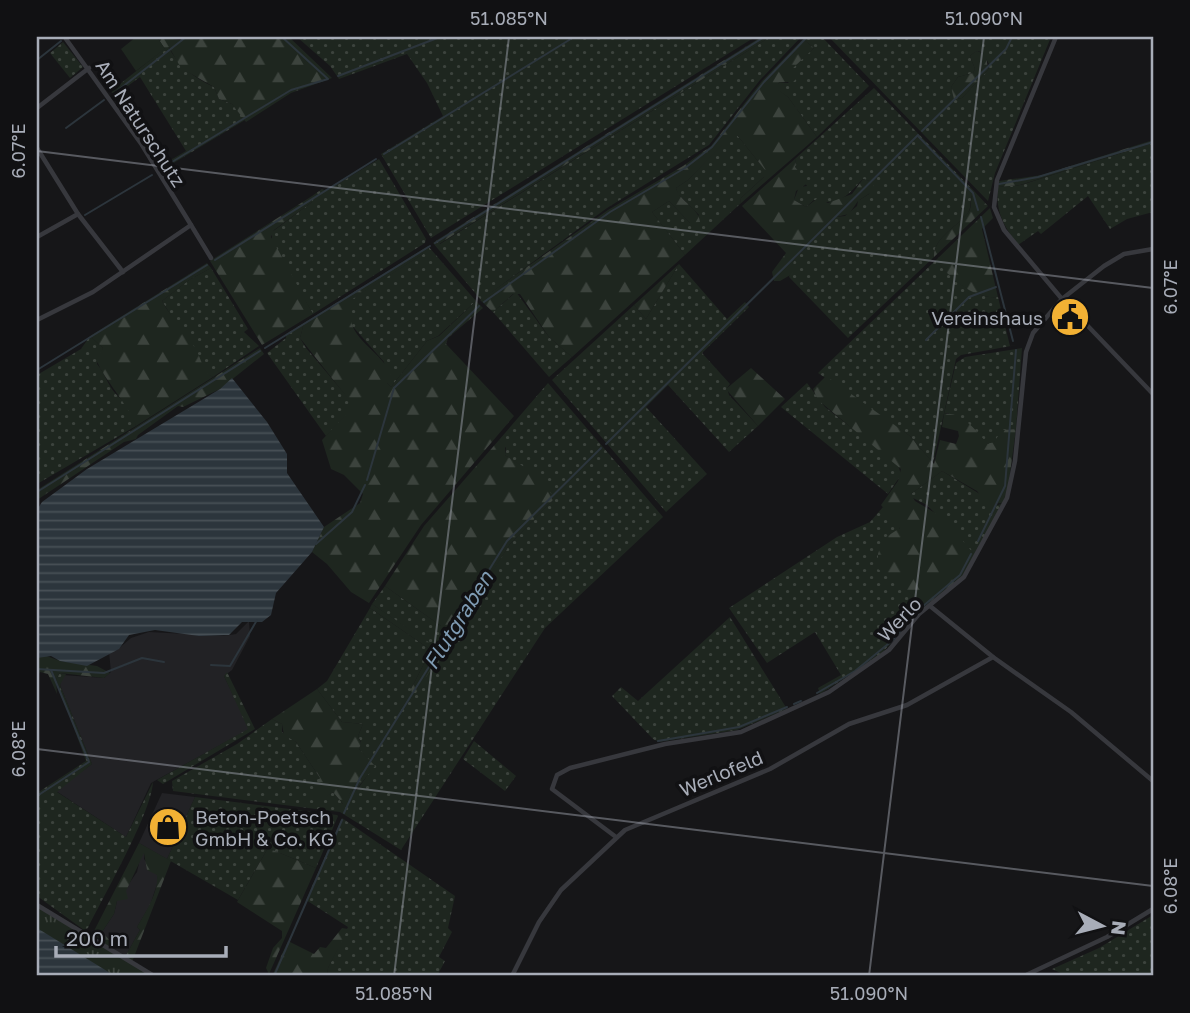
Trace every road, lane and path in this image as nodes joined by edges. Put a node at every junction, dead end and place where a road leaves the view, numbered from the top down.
1 (1056, 37) edge
2 (66, 39) dead end
3 (89, 68) junction
4 (37, 108) edge
5 (37, 148) edge
6 (78, 214) junction
7 (191, 225) junction
8 (37, 237) edge
9 (1153, 248) edge
10 (211, 258) dead end
11 (123, 272) junction
12 (1062, 299) junction
13 (37, 320) edge
14 (1153, 394) edge
15 (930, 606) junction
16 (993, 657) junction
17 (1153, 781) edge
18 (616, 837) junction
19 (37, 905) edge
20 (1153, 909) edge
21 (154, 976) edge
22 (512, 976) edge
23 (1024, 976) edge

1 - 12 street
2 - 3 street, Am Naturschutz
3 - 4 street
3 - 7 street, Am Naturschutz
5 - 6 street
6 - 8 street
6 - 11 street
7 - 10 street, Am Naturschutz
7 - 11 street
9 - 12 street, Werlo
11 - 13 street
12 - 14 street
12 - 15 street, Werlo
15 - 16 street
15 - 18 street, Werlo
16 - 17 street
16 - 18 street, Werlofeld
18 - 22 street, Werlofeld
19 - 21 street
20 - 23 street

